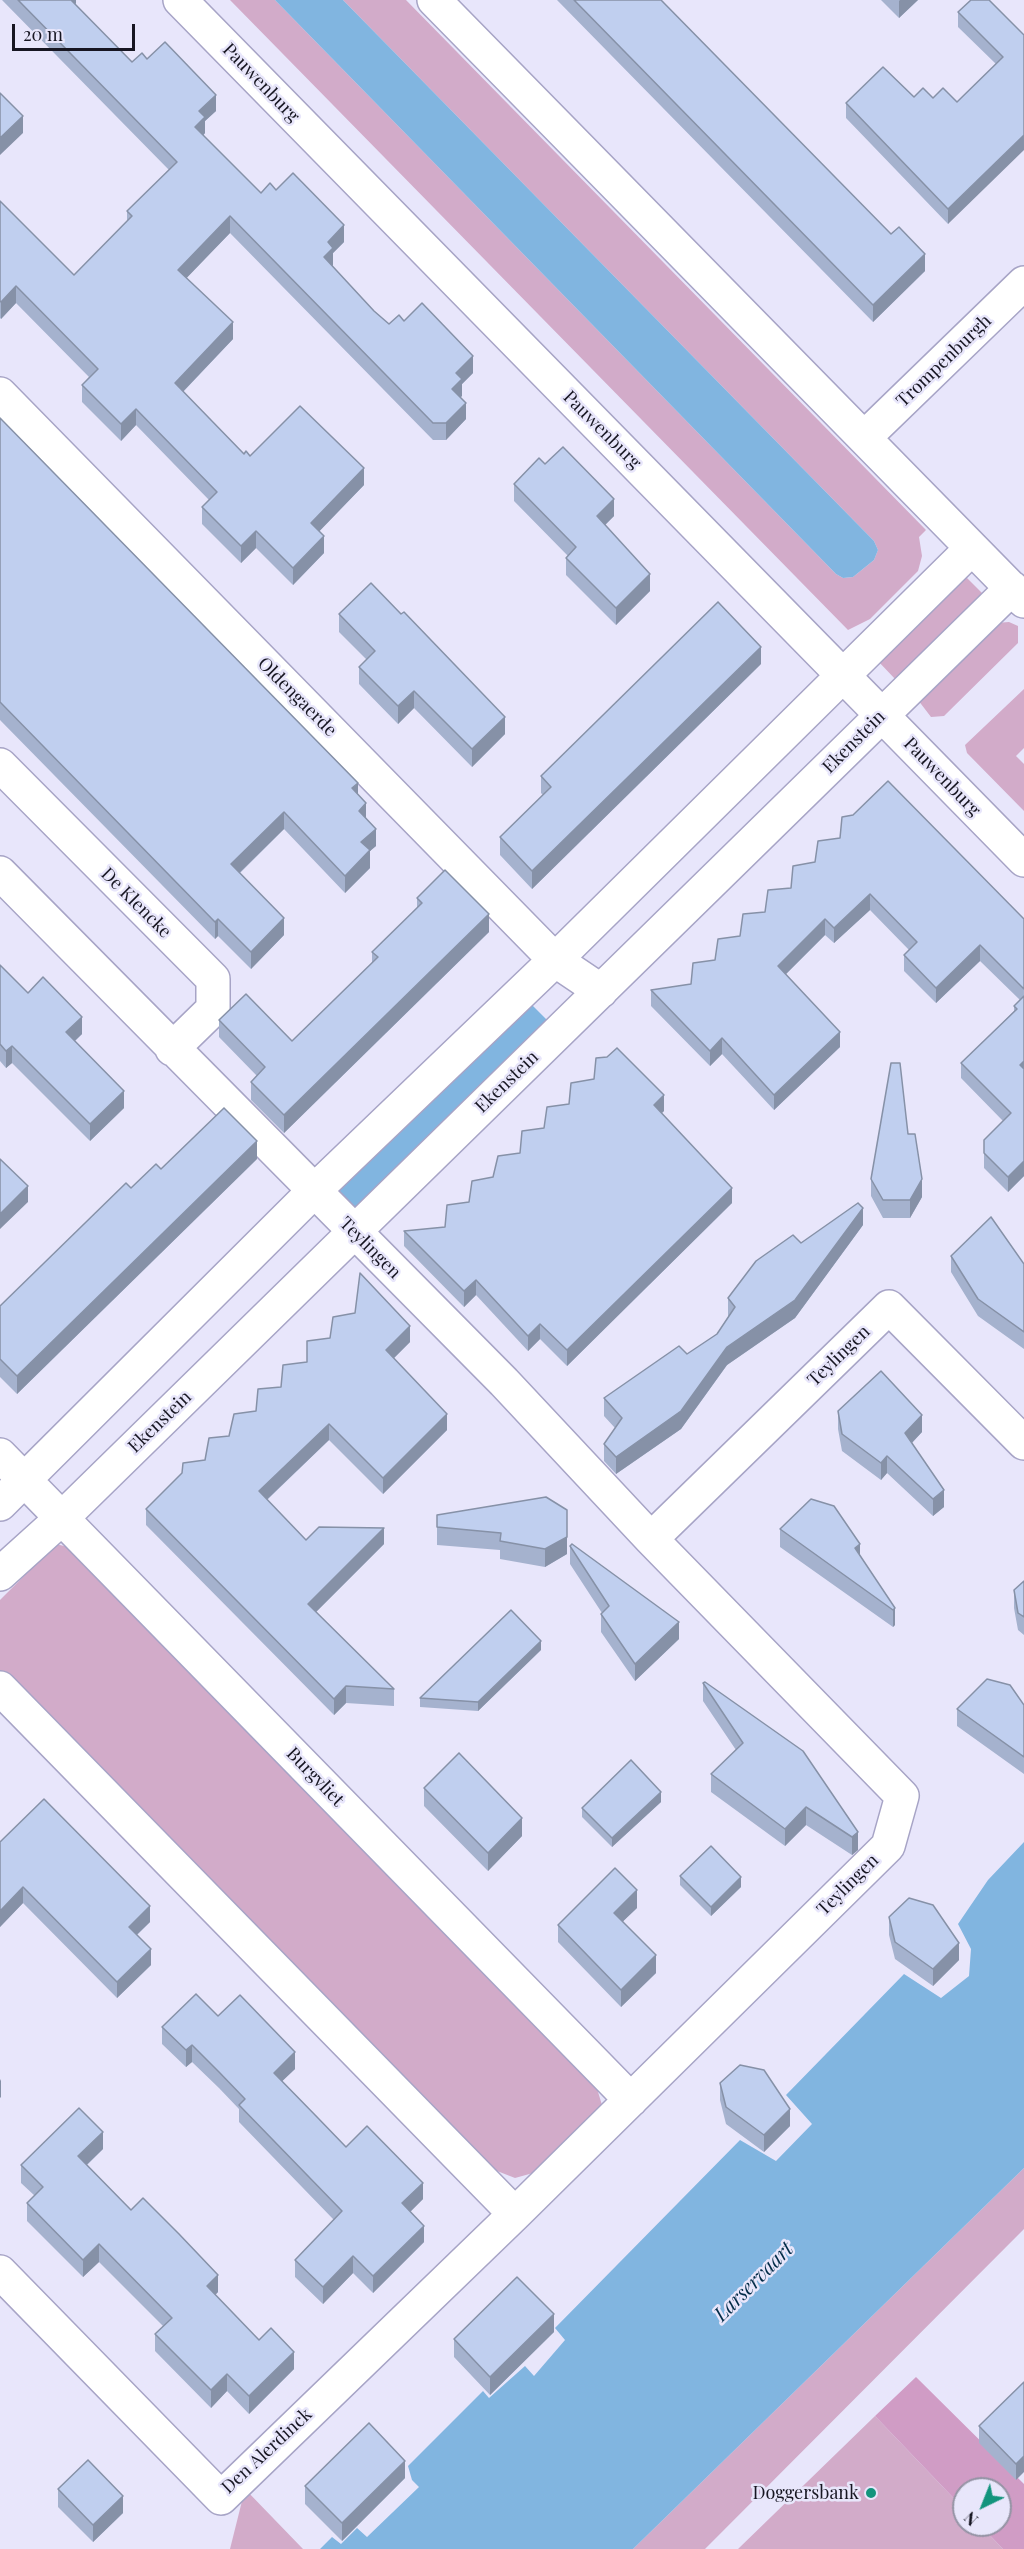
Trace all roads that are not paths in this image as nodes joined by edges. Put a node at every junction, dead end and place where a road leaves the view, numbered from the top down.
1 (180, 0) edge
2 (434, 0) edge
3 (1024, 283) edge
4 (0, 394) edge
5 (864, 438) junction
6 (972, 548) junction
7 (1018, 594) edge
8 (843, 676) junction
9 (882, 715) junction
10 (0, 765) edge
11 (1024, 860) edge
12 (0, 873) edge
13 (555, 960) junction
14 (601, 991) junction
15 (172, 1049) junction
16 (313, 1192) junction
17 (354, 1232) junction
18 (1024, 1443) edge
19 (0, 1455) edge
20 (24, 1479) junction
21 (0, 1504) edge
22 (62, 1518) junction
23 (651, 1539) junction
24 (0, 1574) edge
25 (0, 1688) edge
26 (631, 2100) junction
27 (515, 2214) junction
28 (0, 2272) edge

1 - 8 street, Pauwenburg
2 - 5 street
3 - 5 street, Trompenburgh
4 - 13 street, Oldengaerde
5 - 6 street
6 - 7 street
6 - 8 street
7 - 9 street, Ekenstein
8 - 9 street, Pauwenburg
8 - 13 street
9 - 11 street, Pauwenburg
9 - 14 street, Ekenstein
10 - 15 street, De Klencke
12 - 15 street
13 - 14 street, Oldengaerde
13 - 16 street
14 - 17 street, Ekenstein
15 - 16 street
16 - 17 street, Teylingen
16 - 20 street
17 - 22 street, Ekenstein
17 - 23 street, Teylingen
18 - 23 street, Teylingen
19 - 20 street, Burgvliet
20 - 21 street
20 - 22 street, Burgvliet
22 - 24 street, Ekenstein
22 - 26 street, Burgvliet
23 - 26 street, Teylingen
25 - 27 street
26 - 27 street, Teylingen
27 - 28 street, Den Alerdinck

